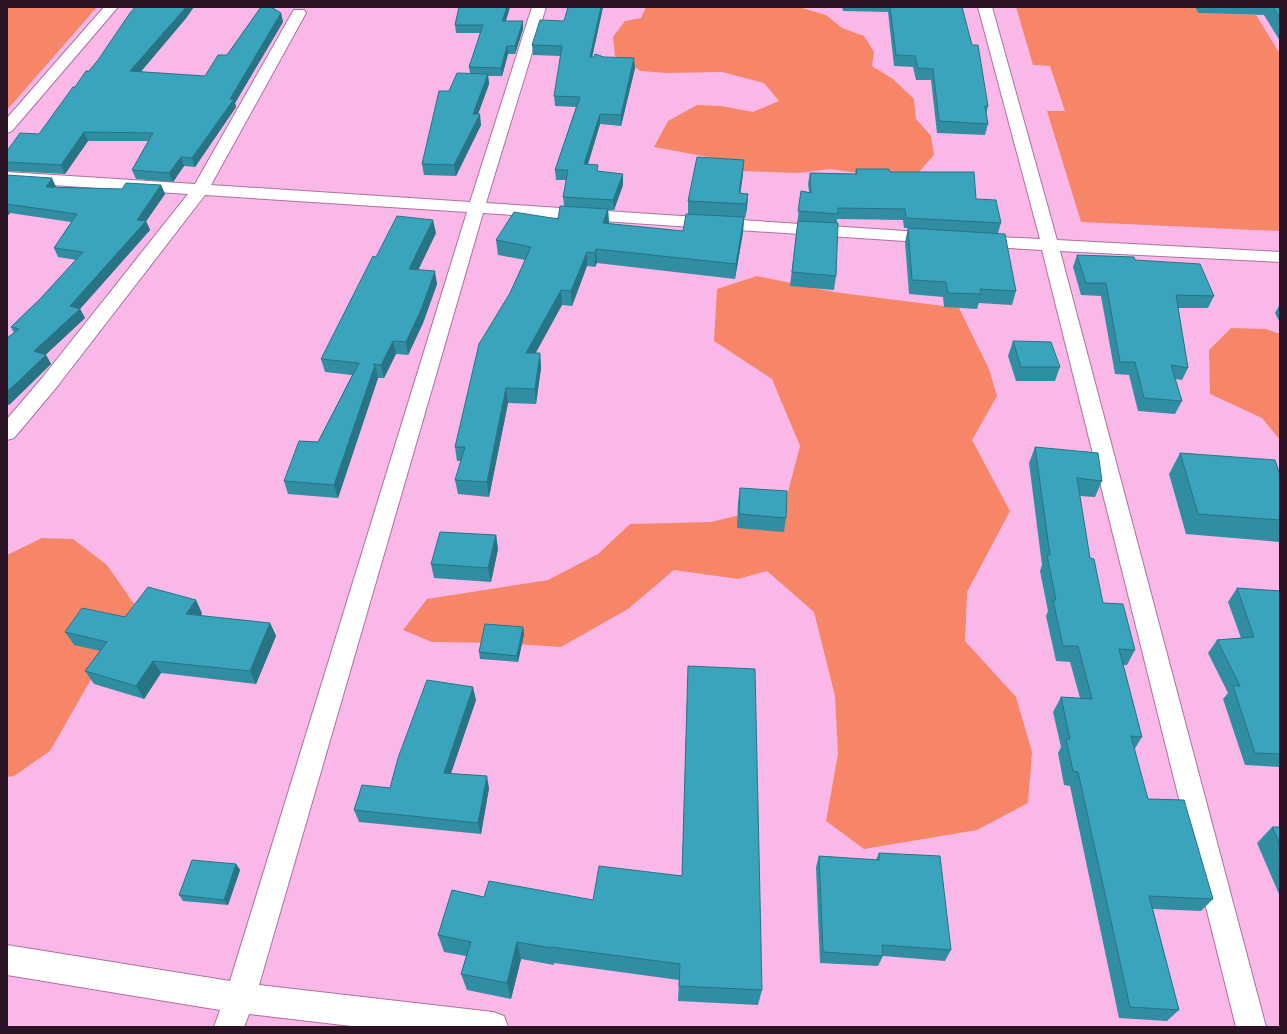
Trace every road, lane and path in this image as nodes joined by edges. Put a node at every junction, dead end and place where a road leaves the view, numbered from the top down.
1 (111, 7) edge
2 (539, 7) edge
3 (985, 7) edge
4 (299, 13) dead end
5 (7, 128) edge
6 (7, 178) edge
7 (200, 190) junction
8 (476, 209) junction
9 (1050, 245) junction
10 (1280, 257) edge
11 (7, 433) edge
12 (7, 960) edge
13 (240, 998) junction
14 (229, 1027) edge
15 (493, 1027) edge
16 (1251, 1027) edge

1 - 5 street
2 - 8 street
3 - 9 street
4 - 7 street
6 - 7 street
7 - 8 street
7 - 11 street
8 - 9 street
8 - 13 street
9 - 10 street
9 - 16 street
12 - 13 street
13 - 14 street
13 - 15 street

